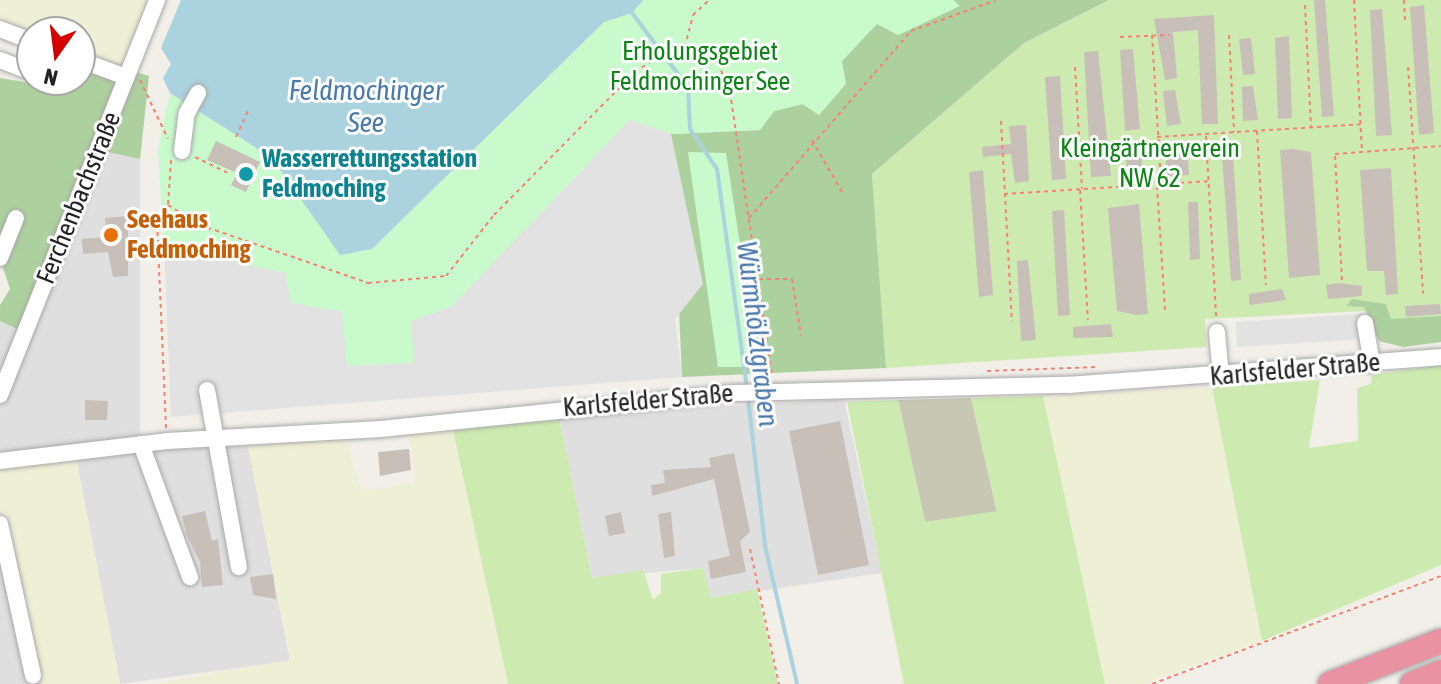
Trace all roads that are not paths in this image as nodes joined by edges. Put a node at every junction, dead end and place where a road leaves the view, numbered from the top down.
1 (157, 0) edge
2 (96, 64) edge
3 (128, 72) junction
4 (198, 93) dead end
5 (182, 151) road end
6 (16, 218) dead end
7 (0, 258) edge
8 (1365, 323) dead end
9 (1217, 332) dead end
10 (1441, 357) edge
11 (1372, 364) junction
12 (1221, 377) junction
13 (207, 390) dead end
14 (0, 395) edge
15 (146, 437) junction
16 (214, 437) junction
17 (0, 461) edge
18 (0, 524) edge
19 (239, 567) dead end
20 (190, 577) dead end
21 (1441, 641) edge
22 (1441, 672) edge
23 (33, 675) dead end
24 (1330, 684) edge
25 (1412, 684) edge

1 - 3 street, Ferchenbachstraße
2 - 3 street
3 - 14 street, Ferchenbachstraße
4 - 5 street
6 - 7 street
8 - 11 street
9 - 12 street
10 - 11 street, Karlsfelder Straße
11 - 12 street, Karlsfelder Straße
12 - 16 street, Karlsfelder Straße
13 - 16 street
15 - 16 street, Karlsfelder Straße
15 - 17 street, Karlsfelder Straße
15 - 20 street
16 - 19 street
18 - 23 street
21 - 24 highway
22 - 25 highway

